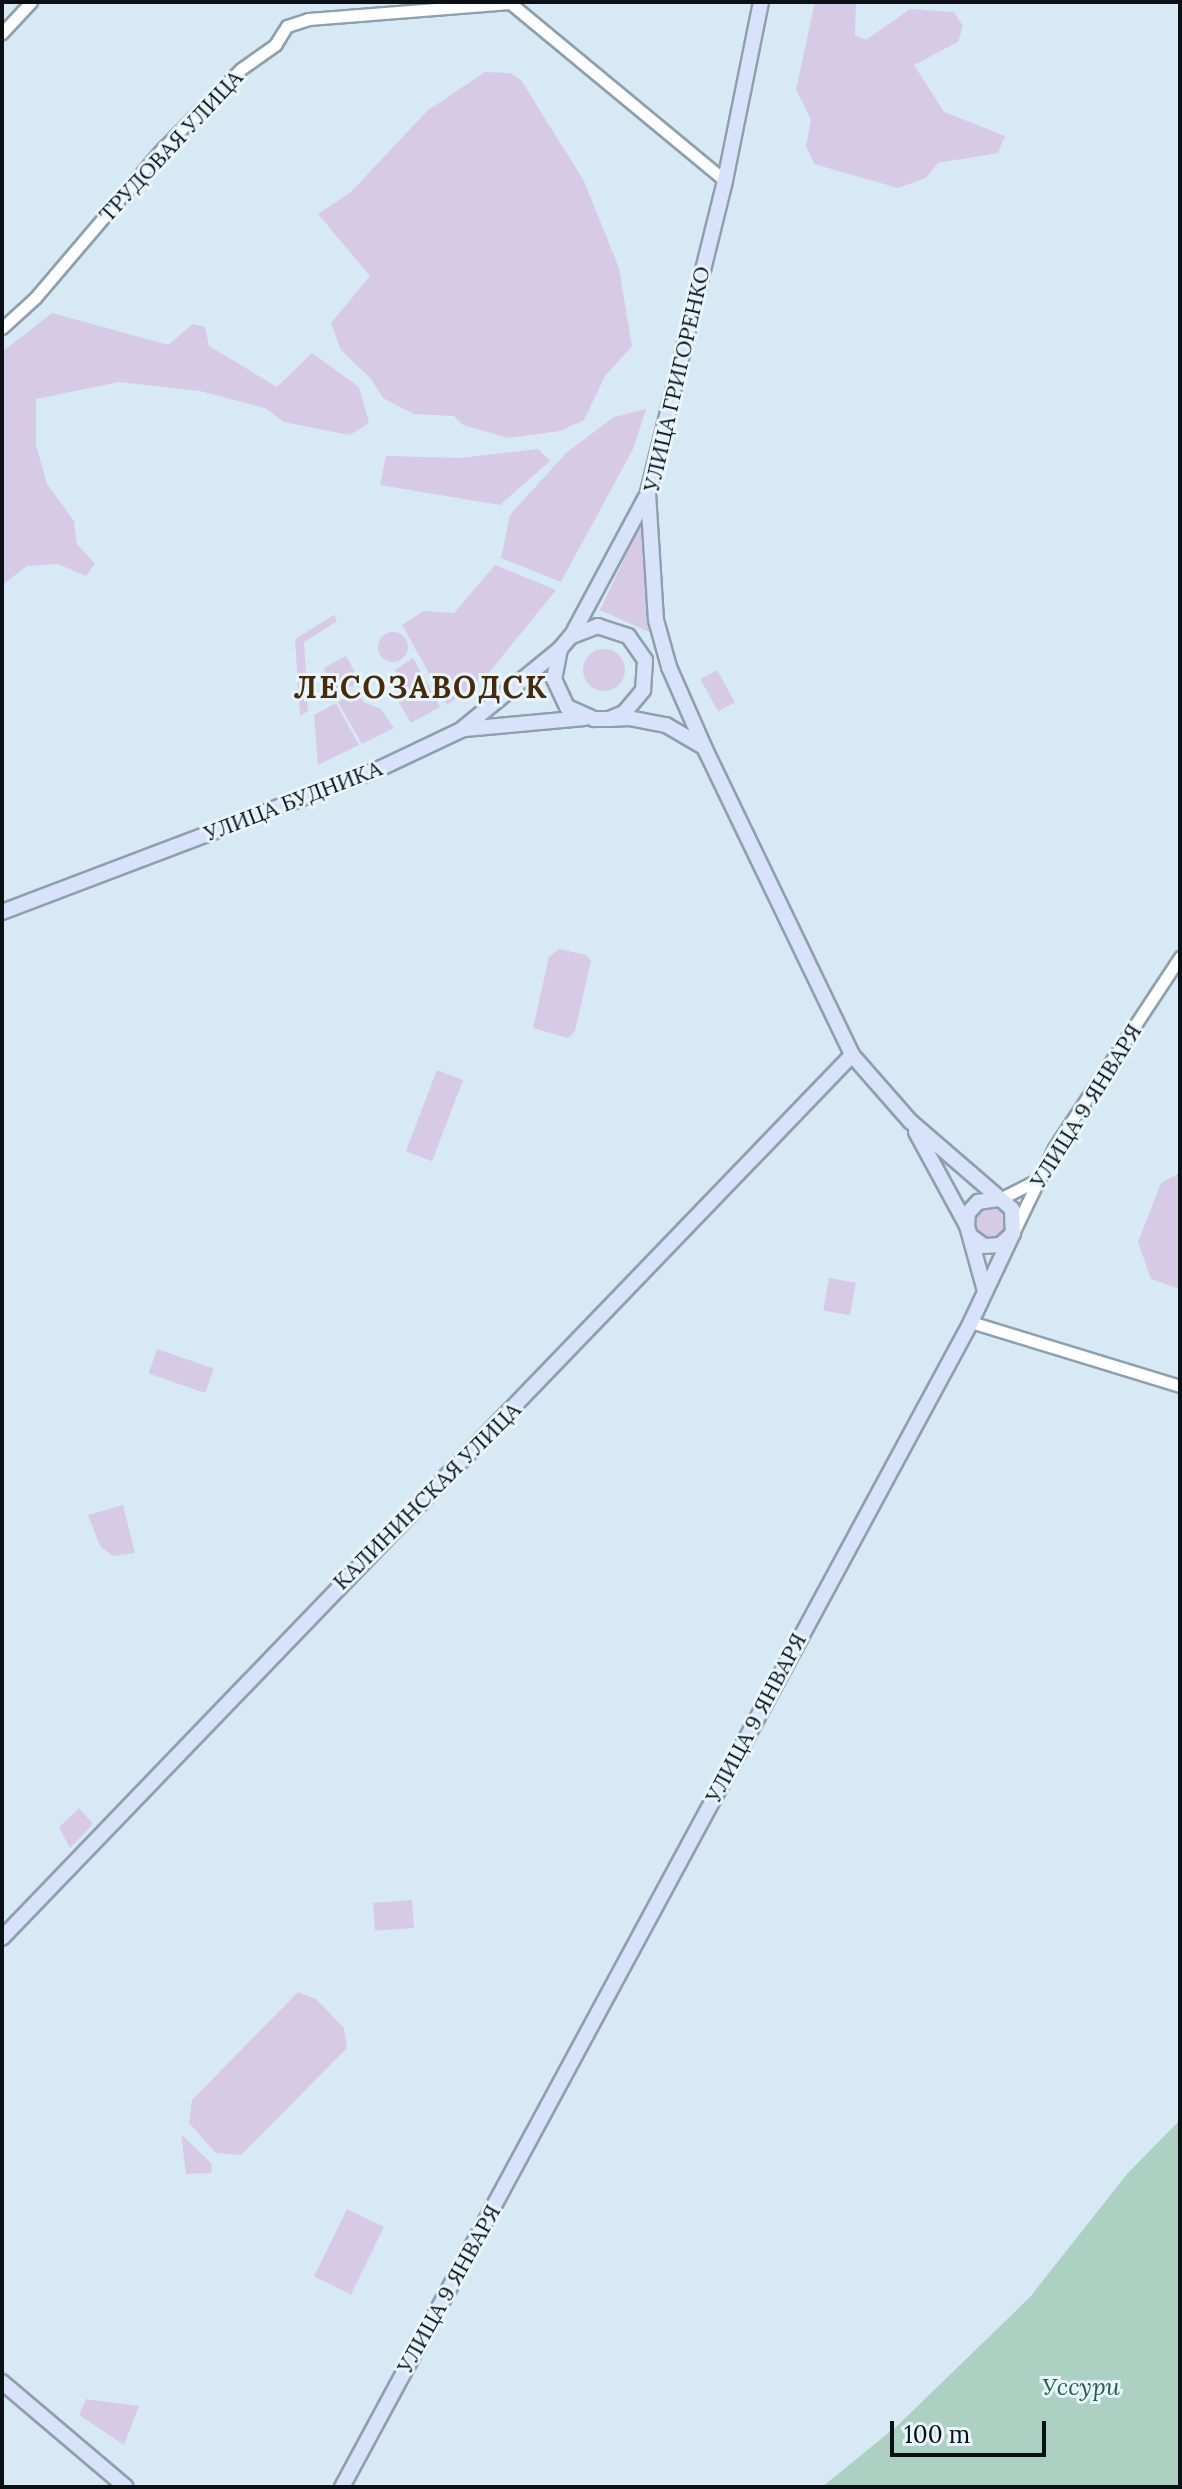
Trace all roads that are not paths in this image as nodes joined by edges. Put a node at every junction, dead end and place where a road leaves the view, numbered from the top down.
1 (31, 2) edge
2 (509, 2) edge
3 (761, 2) edge
4 (2, 33) edge
5 (725, 181) junction
6 (2, 328) edge
7 (648, 493) junction
8 (656, 620) junction
9 (565, 643) junction
10 (645, 660) junction
11 (672, 674) junction
12 (592, 719) junction
13 (609, 719) junction
14 (461, 730) junction
15 (705, 749) junction
16 (2, 912) edge
17 (1180, 957) edge
18 (852, 1055) junction
19 (910, 1121) junction
20 (1037, 1179) junction
21 (1000, 1199) junction
22 (969, 1231) junction
23 (1013, 1233) junction
24 (985, 1292) junction
25 (971, 1322) junction
26 (1180, 1386) edge
27 (2, 1938) edge
28 (2, 2382) edge
29 (126, 2487) edge
30 (342, 2487) edge

1 - 4 street
2 - 5 street
2 - 6 street, ТРУДОВАЯ УЛИЦА
3 - 5 main road, УЛИЦА ГРИГОРЕНКО
5 - 7 main road, УЛИЦА ГРИГОРЕНКО
7 - 8 main road, УЛИЦА ГРИГОРЕНКО
7 - 9 main road, УЛИЦА БУДНИКА
8 - 10 main road
8 - 11 main road, УЛИЦА ГРИГОРЕНКО
9 - 10 main road
9 - 12 main road
9 - 14 main road, УЛИЦА БУДНИКА
10 - 11 main road
10 - 13 main road
11 - 15 main road, УЛИЦА ГРИГОРЕНКО
12 - 13 main road
12 - 14 main road
13 - 15 main road
14 - 16 main road, УЛИЦА БУДНИКА
15 - 18 main road, УЛИЦА ГРИГОРЕНКО
17 - 20 street, УЛИЦА 9 ЯНВАРЯ
18 - 19 main road, УЛИЦА ГРИГОРЕНКО
18 - 27 main road, КАЛИНИНСКАЯ УЛИЦА
19 - 21 main road
19 - 22 main road
20 - 21 street
20 - 23 street, УЛИЦА 9 ЯНВАРЯ
21 - 22 main road
21 - 23 main road
22 - 23 main road
22 - 24 main road
23 - 24 main road, УЛИЦА 9 ЯНВАРЯ
24 - 25 main road, УЛИЦА 9 ЯНВАРЯ
25 - 26 street
25 - 30 main road, УЛИЦА 9 ЯНВАРЯ
28 - 29 main road

